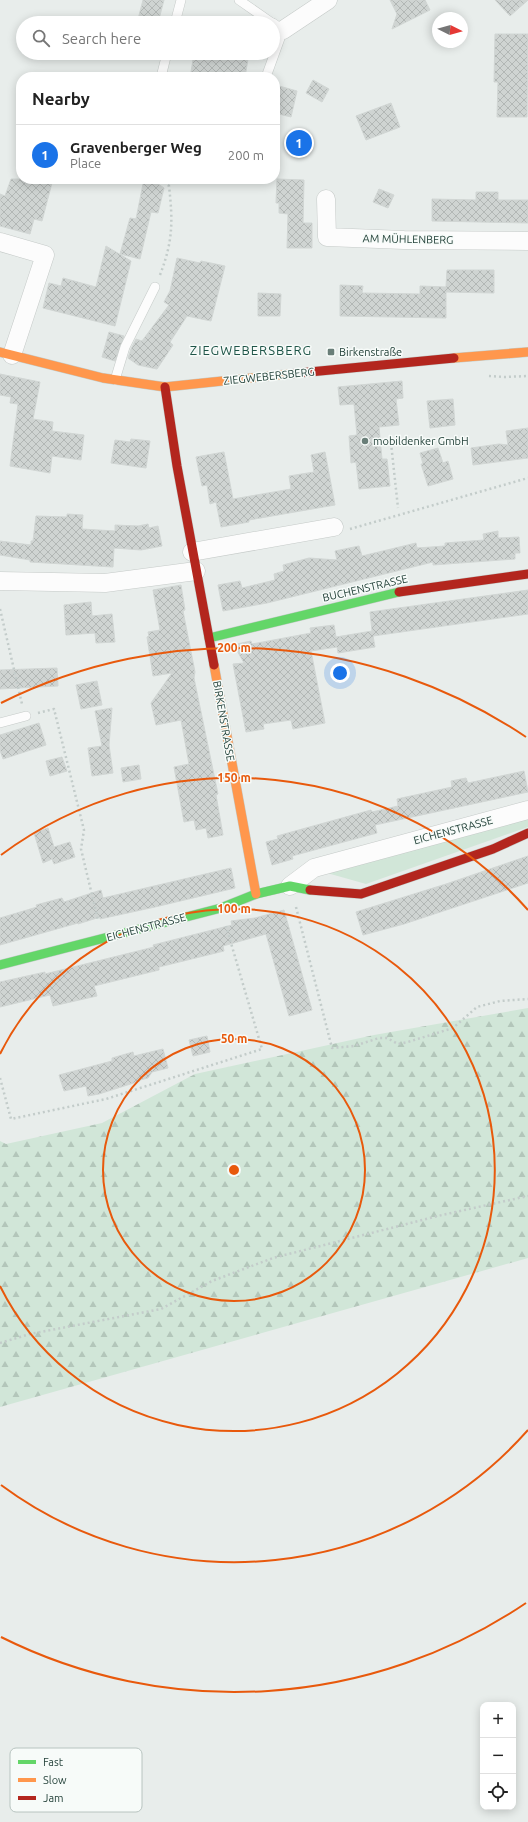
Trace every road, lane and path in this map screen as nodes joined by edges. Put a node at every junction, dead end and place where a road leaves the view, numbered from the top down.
1 (181, 0) edge
2 (238, 0) edge
3 (328, 0) edge
4 (177, 16) edge
5 (261, 16) edge
6 (280, 24) edge
7 (165, 60) edge
8 (269, 60) edge
9 (162, 72) edge
10 (267, 72) edge
11 (167, 184) edge
12 (326, 199) dead end
13 (528, 241) edge
14 (0, 242) edge
15 (155, 287) joint
16 (528, 352) edge
17 (6, 353) edge
18 (115, 380) junction
19 (165, 387) junction
20 (391, 443) dead end
21 (528, 478) edge
22 (398, 508) dead end
23 (334, 527) joint
24 (192, 552) junction
25 (196, 571) junction
26 (528, 574) edge
27 (0, 581) edge
28 (0, 609) edge
29 (209, 638) junction
30 (26, 716) junction
31 (0, 723) edge
32 (528, 810) edge
33 (528, 833) edge
34 (290, 886) junction
35 (256, 894) junction
36 (221, 908) junction
37 (102, 938) junction
38 (0, 965) edge
39 (528, 999) edge
40 (0, 1078) edge
41 (528, 1196) edge
42 (0, 1343) edge

1 - 4 lane
2 - 5 lane
3 - 6 street
7 - 9 lane
8 - 10 lane
11 - 15 path
12 - 13 street, AM MÜHLENBERG
14 - 17 street, ZIEGWEBERSBERG
15 - 18 lane
16 - 19 street, ZIEGWEBERSBERG
17 - 18 street, ZIEGWEBERSBERG
18 - 19 street, ZIEGWEBERSBERG
19 - 24 street, BIRKENSTRASSE
20 - 22 path
21 - 23 path
23 - 24 street
24 - 25 street, BIRKENSTRASSE
25 - 27 street
25 - 29 street, BIRKENSTRASSE
26 - 29 street, BUCHENSTRASSE
28 - 30 path
29 - 35 street, BIRKENSTRASSE
30 - 31 lane
30 - 37 path
32 - 34 street, EICHENSTRASSE
33 - 34 street, EICHENSTRASSE
34 - 35 street, EICHENSTRASSE
34 - 39 path
35 - 36 street, EICHENSTRASSE
36 - 37 street, EICHENSTRASSE
36 - 40 path
37 - 38 street, EICHENSTRASSE
41 - 42 path

